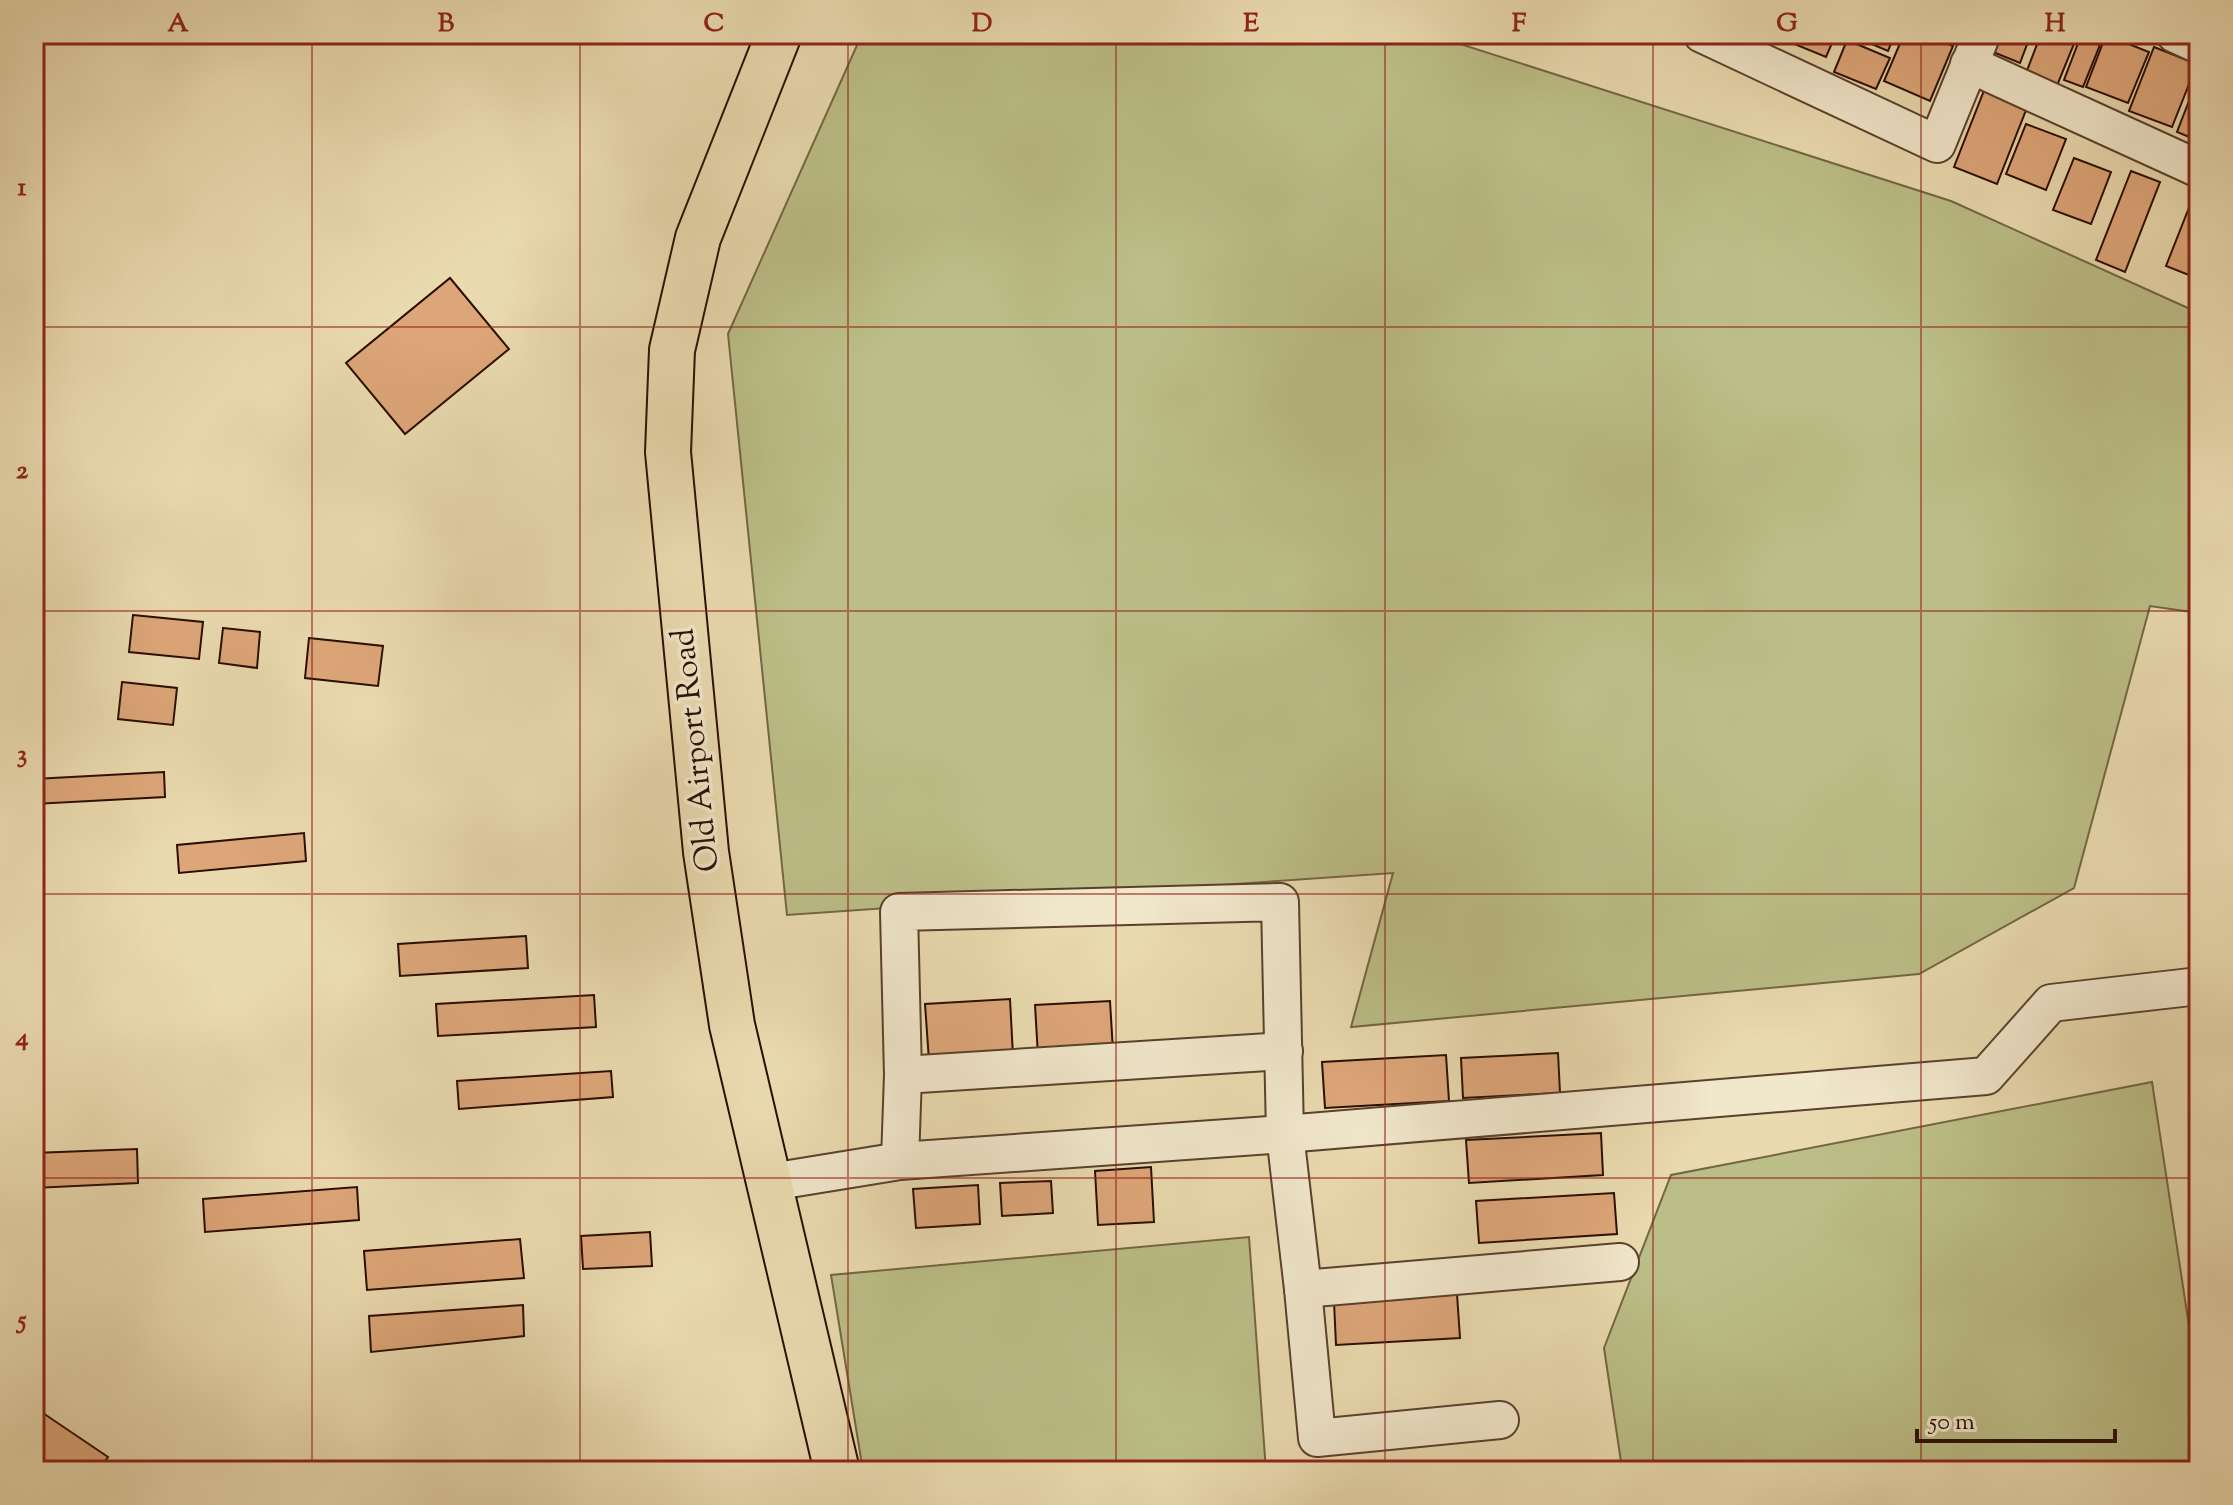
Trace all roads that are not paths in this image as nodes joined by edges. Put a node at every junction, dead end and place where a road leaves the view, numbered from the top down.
1 (779, 34) edge
2 (1702, 34) edge
3 (2175, 34) edge
4 (2199, 45) edge
5 (1975, 49) edge
6 (2199, 169) edge
7 (2199, 986) edge
8 (1284, 1051) junction
9 (903, 1075) junction
10 (1285, 1134) junction
11 (900, 1161) junction
12 (771, 1182) junction
13 (1620, 1262) dead end
14 (1303, 1289) junction
15 (1500, 1420) dead end
16 (837, 1471) edge

1 - 12 main road, Old Airport Road
2 - 5 street
3 - 4 street
5 - 6 street
7 - 10 street
8 - 9 street
8 - 9 street
8 - 10 street
9 - 11 street
10 - 11 street
10 - 14 street
11 - 12 street
12 - 16 main road, Old Airport Road
13 - 14 street
14 - 15 street

